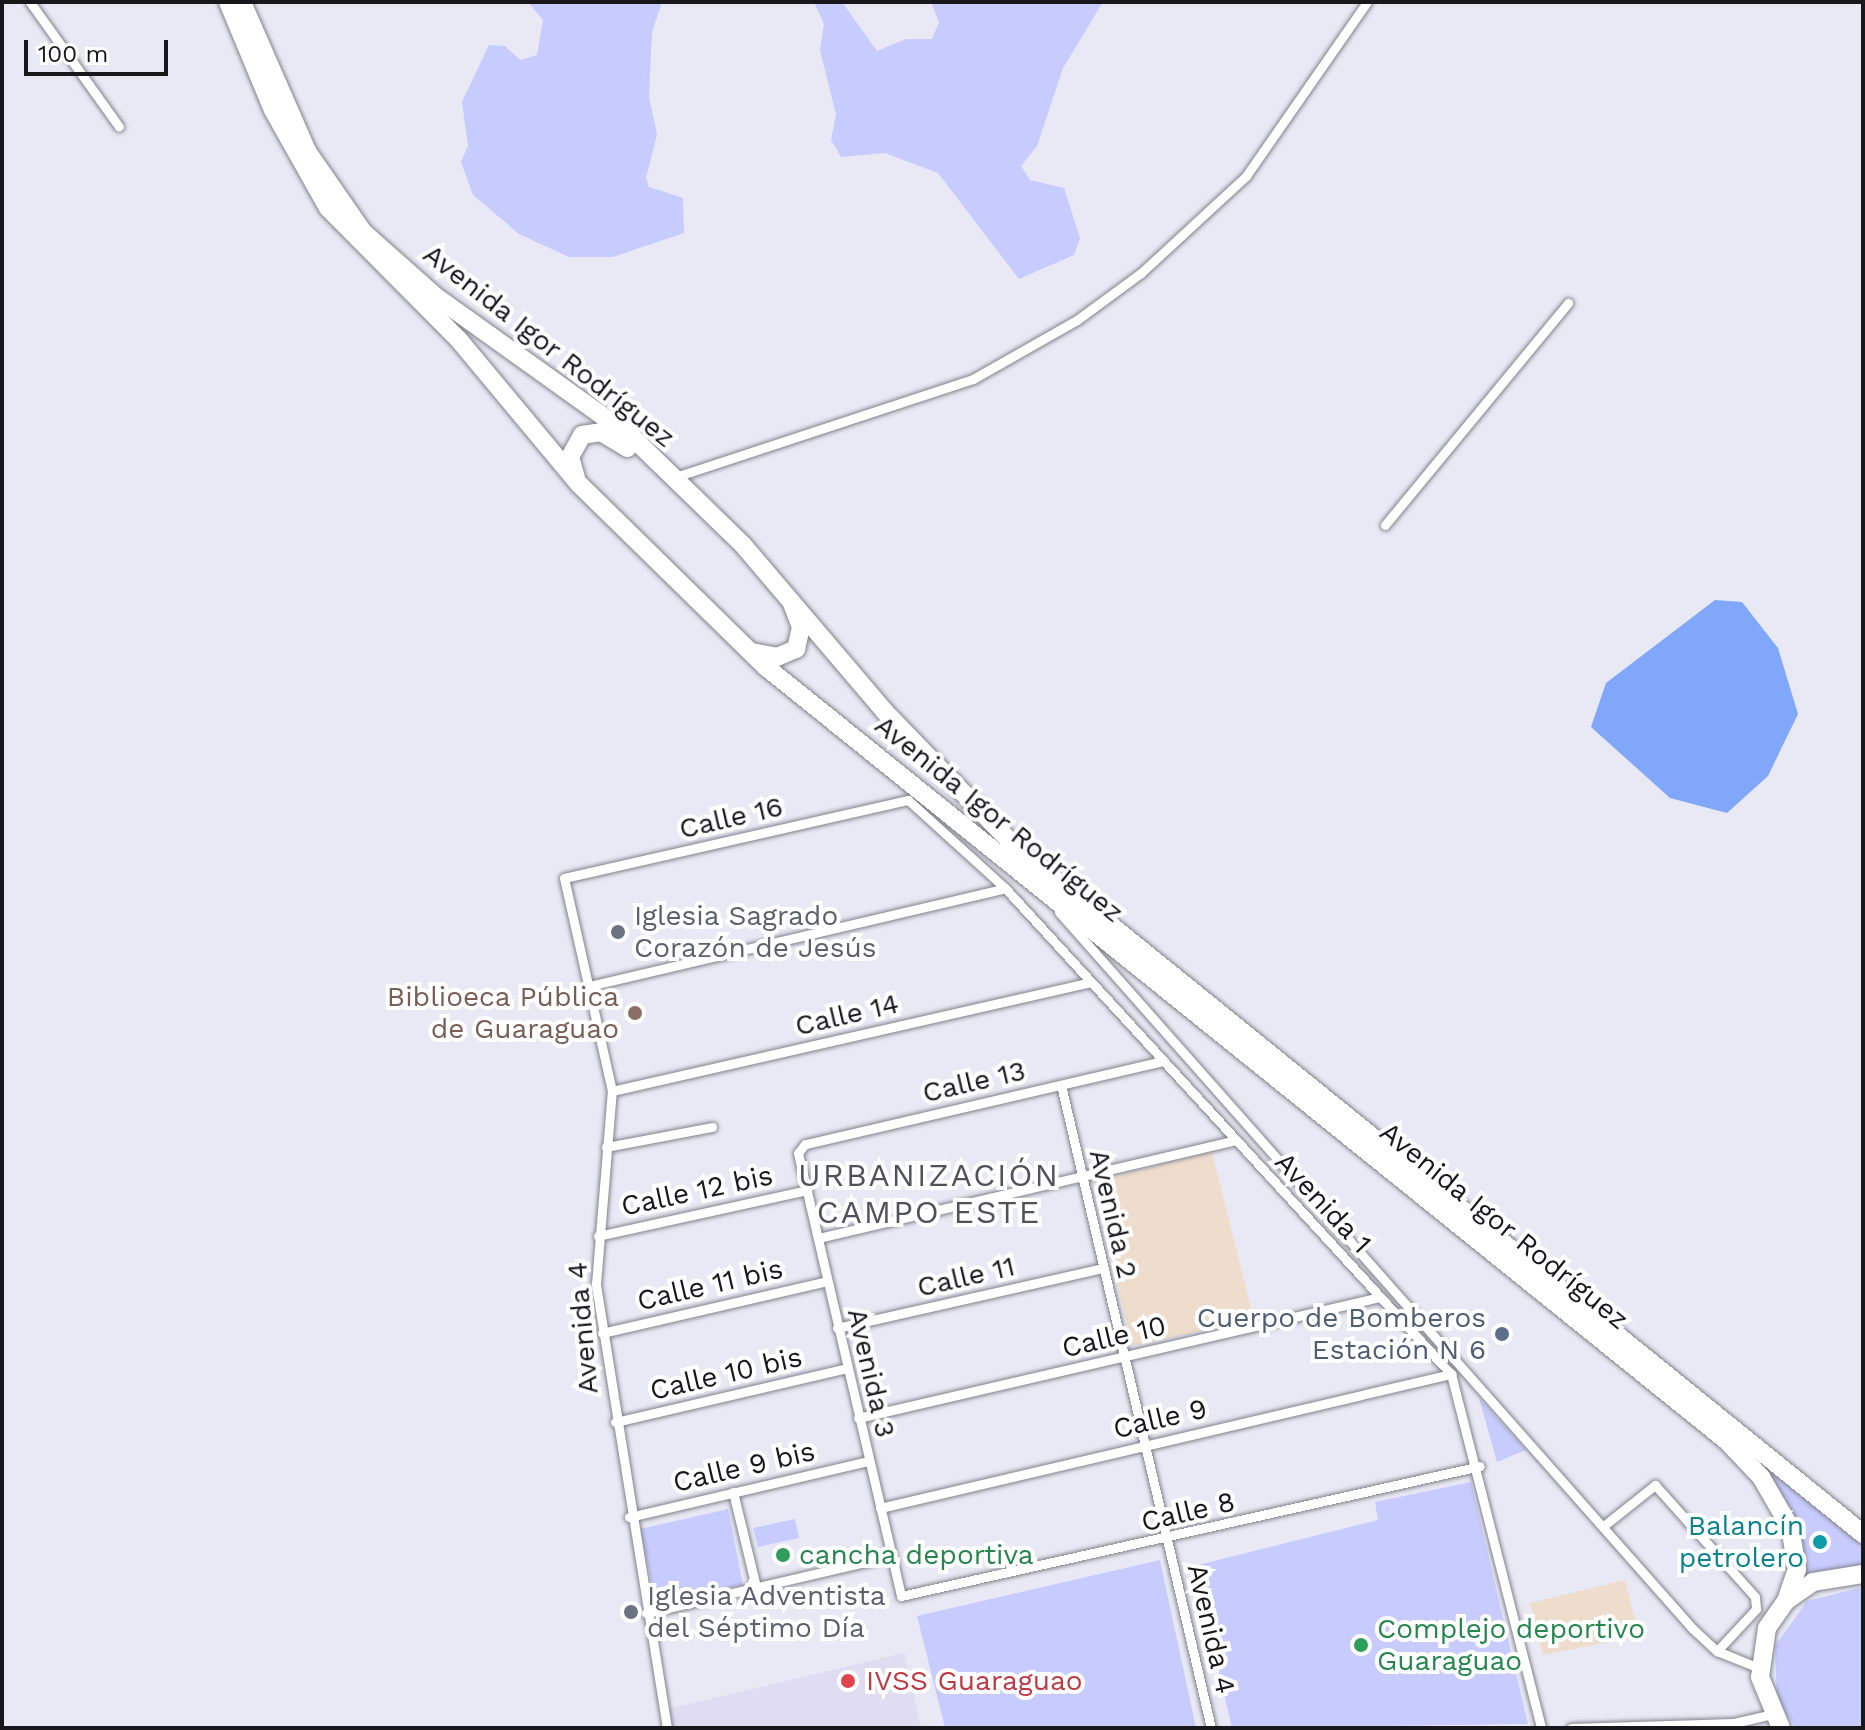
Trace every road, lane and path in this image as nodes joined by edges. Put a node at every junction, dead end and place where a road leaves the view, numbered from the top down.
1 (30, 2) edge
2 (228, 2) edge
3 (242, 2) edge
4 (1367, 2) edge
5 (119, 127) dead end
6 (1568, 303) dead end
7 (673, 478) junction
8 (579, 484) junction
9 (688, 492) junction
10 (1385, 525) dead end
11 (785, 590) junction
12 (749, 652) junction
13 (908, 800) joint
14 (564, 878) joint
15 (1030, 879) junction
16 (1005, 888) junction
17 (1091, 982) junction
18 (593, 985) junction
19 (1163, 1061) junction
20 (1061, 1085) junction
21 (612, 1091) junction
22 (712, 1127) dead end
23 (1236, 1140) junction
24 (606, 1147) junction
25 (798, 1153) joint
26 (1082, 1176) junction
27 (807, 1190) junction
28 (598, 1236) junction
29 (818, 1238) junction
30 (1103, 1268) junction
31 (827, 1281) junction
32 (1380, 1297) junction
33 (837, 1328) junction
34 (602, 1333) junction
35 (1124, 1357) junction
36 (847, 1368) junction
37 (1451, 1374) junction
38 (858, 1418) junction
39 (615, 1422) junction
40 (1145, 1446) junction
41 (868, 1461) junction
42 (1480, 1466) junction
43 (733, 1492) junction
44 (880, 1508) junction
45 (629, 1517) junction
46 (1606, 1524) junction
47 (1863, 1534) edge
48 (1167, 1540) junction
49 (891, 1556) junction
50 (1863, 1574) edge
51 (756, 1587) junction
52 (906, 1600) joint
53 (1786, 1601) junction
54 (646, 1613) junction
55 (1717, 1651) junction
56 (1759, 1668) junction
57 (1777, 1721) edge
58 (667, 1728) edge
59 (1211, 1728) edge
60 (1541, 1728) edge
61 (1571, 1728) edge

1 - 5 street
2 - 8 highway, Avenida Igor Rodríguez
3 - 7 highway, Avenida Igor Rodríguez
4 - 7 street
6 - 10 street
7 - 9 highway, Avenida Igor Rodríguez
8 - 9 highway
8 - 12 highway, Avenida Igor Rodríguez
9 - 11 highway, Avenida Igor Rodríguez
11 - 12 highway
11 - 47 highway, Avenida Igor Rodríguez
12 - 15 highway, Avenida Igor Rodríguez
13 - 14 street, Calle 16
13 - 16 street, Avenida 1
14 - 18 street, Avenida 4
15 - 46 street
15 - 53 highway, Avenida Igor Rodríguez
16 - 17 street, Avenida 1
16 - 18 street
17 - 19 street, Avenida 1
17 - 21 street, Calle 14
18 - 21 street, Avenida 4
19 - 20 street, Calle 13
19 - 23 street, Avenida 1
20 - 25 street, Calle 13
20 - 26 street, Avenida 2
21 - 24 street, Avenida 4
22 - 24 street
23 - 26 street
23 - 32 street, Avenida 1
24 - 28 street, Avenida 4
25 - 27 street, Avenida 3
26 - 29 street
26 - 30 street, Avenida 2
27 - 28 street, Calle 12 bis
27 - 29 street, Avenida 3
28 - 34 street, Avenida 4
29 - 31 street, Avenida 3
30 - 33 street, Calle 11
30 - 35 street, Avenida 2
31 - 33 street, Avenida 3
31 - 34 street, Calle 11 bis
32 - 35 street, Calle 10
32 - 37 street, Avenida 1
33 - 36 street, Avenida 3
34 - 39 street, Avenida 4
35 - 38 street, Calle 10
35 - 40 street, Avenida 2
36 - 38 street, Avenida 3
36 - 39 street, Calle 10 bis
37 - 40 street, Calle 9
37 - 42 street, Avenida 1
38 - 41 street, Avenida 3
39 - 45 street, Avenida 4
40 - 44 street, Calle 9
40 - 48 street, Avenida 2
41 - 43 street, Calle 9 bis
41 - 44 street, Avenida 3
42 - 48 street, Calle 8
42 - 60 street, Avenida 1
43 - 45 street, Calle 9 bis
43 - 51 street
44 - 49 street, Avenida 3
45 - 54 street, Avenida 4
46 - 55 street
46 - 55 street
48 - 52 street, Calle 8
48 - 59 street, Avenida 4
49 - 51 street
49 - 52 street, Avenida 3
50 - 53 highway
51 - 54 street
53 - 56 highway
54 - 58 street, Avenida 4
55 - 56 street
56 - 57 highway
57 - 61 street

